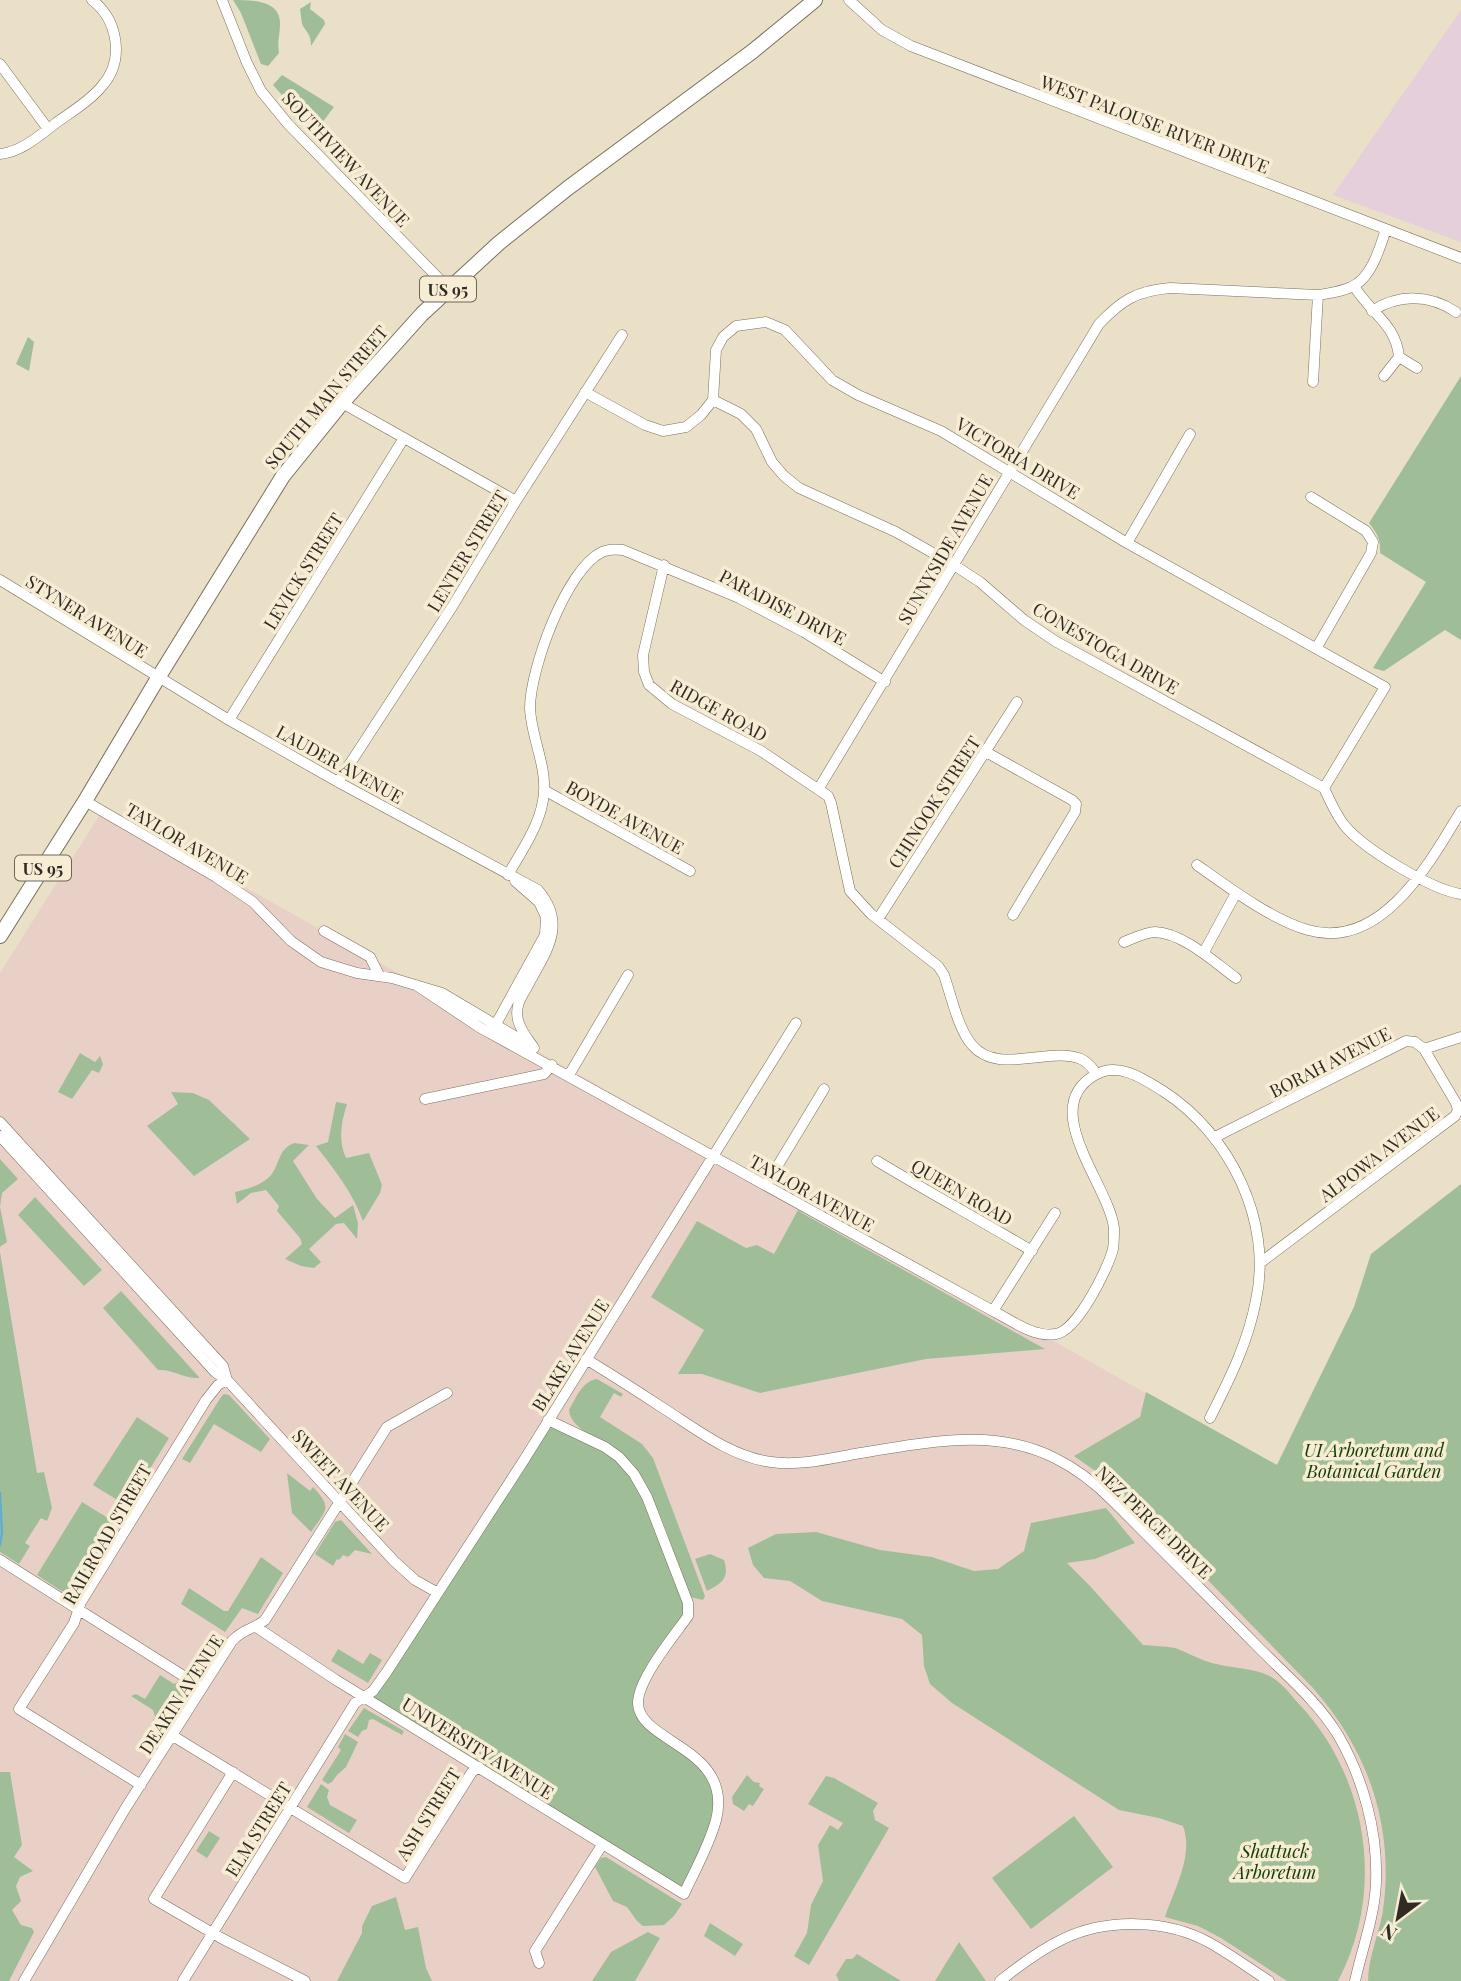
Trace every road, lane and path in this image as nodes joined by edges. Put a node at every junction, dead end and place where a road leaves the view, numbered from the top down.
1 (92, 0) edge
2 (222, 0) edge
3 (815, 0) edge
4 (849, 0) edge
5 (0, 64) edge
6 (48, 129) junction
7 (0, 154) edge
8 (1385, 229) junction
9 (1461, 258) edge
10 (1354, 286) junction
11 (449, 289) junction
12 (1318, 295) junction
13 (1372, 311) junction
14 (1456, 312) dead end
15 (622, 335) dead end
16 (1399, 358) junction
17 (1417, 368) dead end
18 (1384, 376) dead end
19 (1313, 382) dead end
20 (585, 392) junction
21 (713, 400) junction
22 (342, 403) junction
23 (1190, 434) dead end
24 (404, 438) junction
25 (1009, 471) junction
26 (1311, 497) dead end
27 (516, 501) junction
28 (1127, 543) junction
29 (664, 565) junction
30 (954, 565) junction
31 (0, 580) edge
32 (1317, 647) junction
33 (158, 678) junction
34 (885, 682) junction
35 (1017, 702) dead end
36 (229, 720) junction
37 (986, 752) junction
38 (338, 782) junction
39 (1324, 788) junction
40 (819, 789) junction
41 (544, 790) junction
42 (85, 801) junction
43 (1461, 811) edge
44 (1197, 865) dead end
45 (690, 871) dead end
46 (508, 874) junction
47 (1418, 877) junction
48 (1236, 893) junction
49 (1461, 894) edge
50 (1013, 915) dead end
51 (877, 919) junction
52 (2, 927) edge
53 (324, 931) dead end
54 (1124, 942) dead end
55 (1204, 953) junction
56 (379, 975) junction
57 (628, 975) dead end
58 (1236, 978) dead end
59 (416, 985) junction
60 (796, 1023) dead end
61 (496, 1024) junction
62 (1461, 1037) edge
63 (508, 1043) junction
64 (534, 1048) junction
65 (1424, 1049) junction
66 (552, 1065) junction
67 (1096, 1073) junction
68 (569, 1075) junction
69 (824, 1088) dead end
70 (425, 1099) dead end
71 (0, 1122) edge
72 (0, 1136) edge
73 (1215, 1137) junction
74 (714, 1156) junction
75 (877, 1161) dead end
76 (40, 1173) junction
77 (766, 1185) junction
78 (1055, 1213) dead end
79 (1032, 1251) junction
80 (1260, 1264) junction
81 (127, 1268) junction
82 (993, 1311) junction
83 (586, 1359) junction
84 (227, 1380) junction
85 (447, 1393) dead end
86 (1210, 1418) dead end
87 (548, 1420) junction
88 (340, 1502) junction
89 (0, 1560) edge
90 (438, 1593) junction
91 (79, 1611) junction
92 (256, 1627) junction
93 (201, 1687) junction
94 (363, 1696) junction
95 (173, 1736) junction
96 (479, 1767) junction
97 (233, 1772) junction
98 (141, 1785) junction
99 (290, 1808) junction
100 (602, 1844) junction
101 (212, 1933) junction
102 (539, 1963) dead end
103 (24, 1981) edge
104 (184, 1981) edge
105 (305, 1981) edge
106 (1000, 1981) edge
107 (1269, 1981) edge
108 (1356, 1981) edge

1 - 6 street
2 - 11 street, SOUTHVIEW AVENUE
3 - 11 highway, SOUTH MAIN STREET / US 95
4 - 8 street, WEST PALOUSE RIVER DRIVE
5 - 6 street
6 - 7 street
8 - 9 street, WEST PALOUSE RIVER DRIVE
8 - 10 street
10 - 12 street, SUNNYSIDE AVENUE
10 - 13 street
11 - 22 highway, SOUTH MAIN STREET / US 95
12 - 19 street
12 - 25 street, SUNNYSIDE AVENUE
13 - 14 street
13 - 16 street
15 - 20 street, LENTER STREET
16 - 17 street
16 - 18 street
20 - 21 street
20 - 27 street, LENTER STREET
21 - 25 street, VICTORIA DRIVE
21 - 30 street, CONESTOGA DRIVE
22 - 24 street
22 - 33 highway, SOUTH MAIN STREET / US 95
23 - 28 street
24 - 27 street
24 - 36 street, LEVICK STREET
25 - 28 street, VICTORIA DRIVE
25 - 30 street, SUNNYSIDE AVENUE
26 - 32 street
27 - 38 street, LENTER STREET
28 - 32 street, VICTORIA DRIVE
29 - 34 street, PARADISE DRIVE
29 - 40 street, RIDGE ROAD
29 - 41 street
30 - 34 street, SUNNYSIDE AVENUE
30 - 39 street, CONESTOGA DRIVE
31 - 33 street, STYNER AVENUE
32 - 39 street, VICTORIA DRIVE
33 - 36 street, LAUDER AVENUE
33 - 42 highway, SOUTH MAIN STREET / US 95
34 - 40 street, SUNNYSIDE AVENUE
35 - 37 street, CHINOOK STREET
36 - 38 street, LAUDER AVENUE
37 - 50 street
37 - 51 street, CHINOOK STREET
38 - 46 street, LAUDER AVENUE
39 - 47 street
40 - 51 street, RIDGE ROAD
41 - 45 street, BOYDE AVENUE
41 - 46 street
42 - 52 highway, SOUTH MAIN STREET / US 95
42 - 56 street, TAYLOR AVENUE
43 - 47 street
44 - 48 street
46 - 61 street, LAUDER AVENUE
46 - 64 street, LAUDER AVENUE
47 - 48 street
47 - 49 street
48 - 55 street
51 - 67 street, RIDGE ROAD
53 - 56 street
54 - 55 street
55 - 58 street
56 - 59 street, TAYLOR AVENUE
57 - 68 street
59 - 61 street, TAYLOR AVENUE
59 - 63 street, TAYLOR AVENUE
60 - 74 street, BLAKE AVENUE
61 - 63 street, TAYLOR AVENUE
61 - 64 street, TAYLOR AVENUE
62 - 65 street, BORAH AVENUE
63 - 66 street, TAYLOR AVENUE
64 - 66 street, TAYLOR AVENUE
65 - 73 street, BORAH AVENUE
65 - 80 street, ALPOWA AVENUE
66 - 68 street, TAYLOR AVENUE
66 - 70 street
67 - 73 street
67 - 82 street, TAYLOR AVENUE
68 - 74 street, TAYLOR AVENUE
69 - 77 street
71 - 76 street, SWEET AVENUE
72 - 76 street, SWEET AVENUE
73 - 80 street
74 - 77 street, TAYLOR AVENUE
74 - 83 street, BLAKE AVENUE
75 - 79 street, QUEEN ROAD
76 - 81 street, SWEET AVENUE
76 - 81 street, SWEET AVENUE
77 - 82 street, TAYLOR AVENUE
78 - 79 street
79 - 82 street
80 - 86 street
81 - 84 street, SWEET AVENUE
83 - 87 street, BLAKE AVENUE
83 - 108 street, NEZ PERCE DRIVE
84 - 88 street, SWEET AVENUE
84 - 91 street, RAILROAD STREET
85 - 88 street, DEAKIN AVENUE
87 - 90 street, BLAKE AVENUE
87 - 100 street, UNIVERSITY AVENUE
88 - 90 street, SWEET AVENUE
88 - 92 street, DEAKIN AVENUE
89 - 91 street
90 - 94 street, BLAKE AVENUE
91 - 93 street
91 - 98 street, RAILROAD STREET
92 - 93 street, DEAKIN AVENUE
92 - 94 street, UNIVERSITY AVENUE
93 - 95 street, DEAKIN AVENUE
94 - 96 street, UNIVERSITY AVENUE
94 - 99 street, ELM STREET
95 - 97 street
95 - 98 street, DEAKIN AVENUE
96 - 99 street, ASH STREET
96 - 100 street, UNIVERSITY AVENUE
97 - 99 street
97 - 101 street
98 - 103 street, DEAKIN AVENUE
99 - 101 street, ELM STREET
100 - 102 street
101 - 104 street, ELM STREET
101 - 105 street
106 - 107 street

